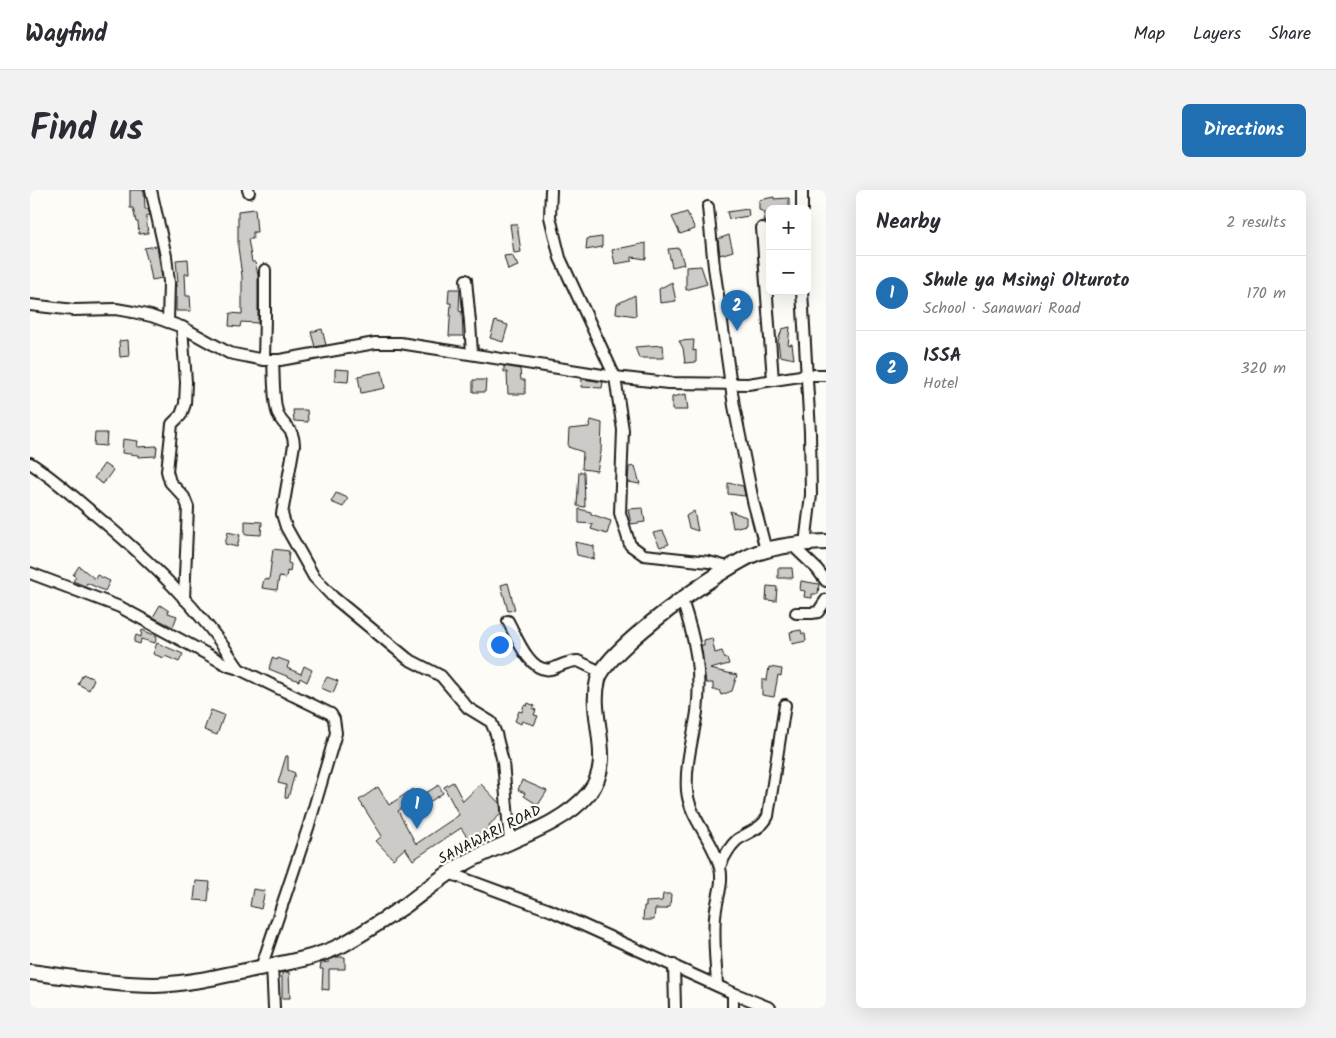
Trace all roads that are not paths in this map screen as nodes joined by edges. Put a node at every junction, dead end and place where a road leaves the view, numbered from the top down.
1 (151, 190) edge
2 (551, 190) edge
3 (802, 190) edge
4 (802, 205) edge
5 (708, 207) dead end
6 (762, 228) dead end
7 (265, 270) dead end
8 (466, 280) dead end
9 (802, 295) edge
10 (30, 305) edge
11 (168, 322) junction
12 (182, 327) junction
13 (472, 354) junction
14 (268, 361) junction
15 (807, 374) junction
16 (826, 375) edge
17 (615, 377) junction
18 (773, 380) junction
19 (730, 384) junction
20 (30, 463) edge
21 (826, 542) edge
22 (798, 544) junction
23 (766, 550) junction
24 (728, 567) junction
25 (30, 573) edge
26 (826, 581) edge
27 (184, 599) junction
28 (682, 600) junction
29 (826, 600) edge
30 (796, 612) dead end
31 (508, 621) dead end
32 (239, 669) junction
33 (600, 672) junction
34 (785, 706) dead end
35 (510, 842) junction
36 (720, 866) junction
37 (449, 873) junction
38 (674, 965) junction
39 (267, 967) junction
40 (30, 972) edge
41 (717, 985) junction
42 (733, 993) junction
43 (274, 1008) edge
44 (675, 1008) edge
45 (733, 1008) edge
46 (770, 1008) edge

1 - 11 street
2 - 17 street
3 - 4 street
5 - 19 street
6 - 18 street
7 - 14 street
8 - 13 street
9 - 15 street
10 - 11 street
11 - 12 street
12 - 14 street
12 - 27 street
13 - 14 street
13 - 17 street
14 - 35 street
15 - 16 street
15 - 18 street
15 - 22 street
17 - 19 street
17 - 24 street
18 - 19 street
19 - 23 street
20 - 27 street
21 - 22 street
22 - 23 street
22 - 26 street
23 - 24 street
24 - 28 street
25 - 32 street
27 - 32 street
28 - 33 street
28 - 36 street
29 - 30 street
31 - 33 street
32 - 39 street
33 - 35 street, SANAWARI ROAD
34 - 36 street
35 - 37 street, SANAWARI ROAD
36 - 41 street
37 - 38 street
37 - 39 street, SANAWARI ROAD
38 - 41 street
38 - 44 street
39 - 40 street, SANAWARI ROAD
39 - 43 street
41 - 42 street
42 - 45 street
42 - 46 street

